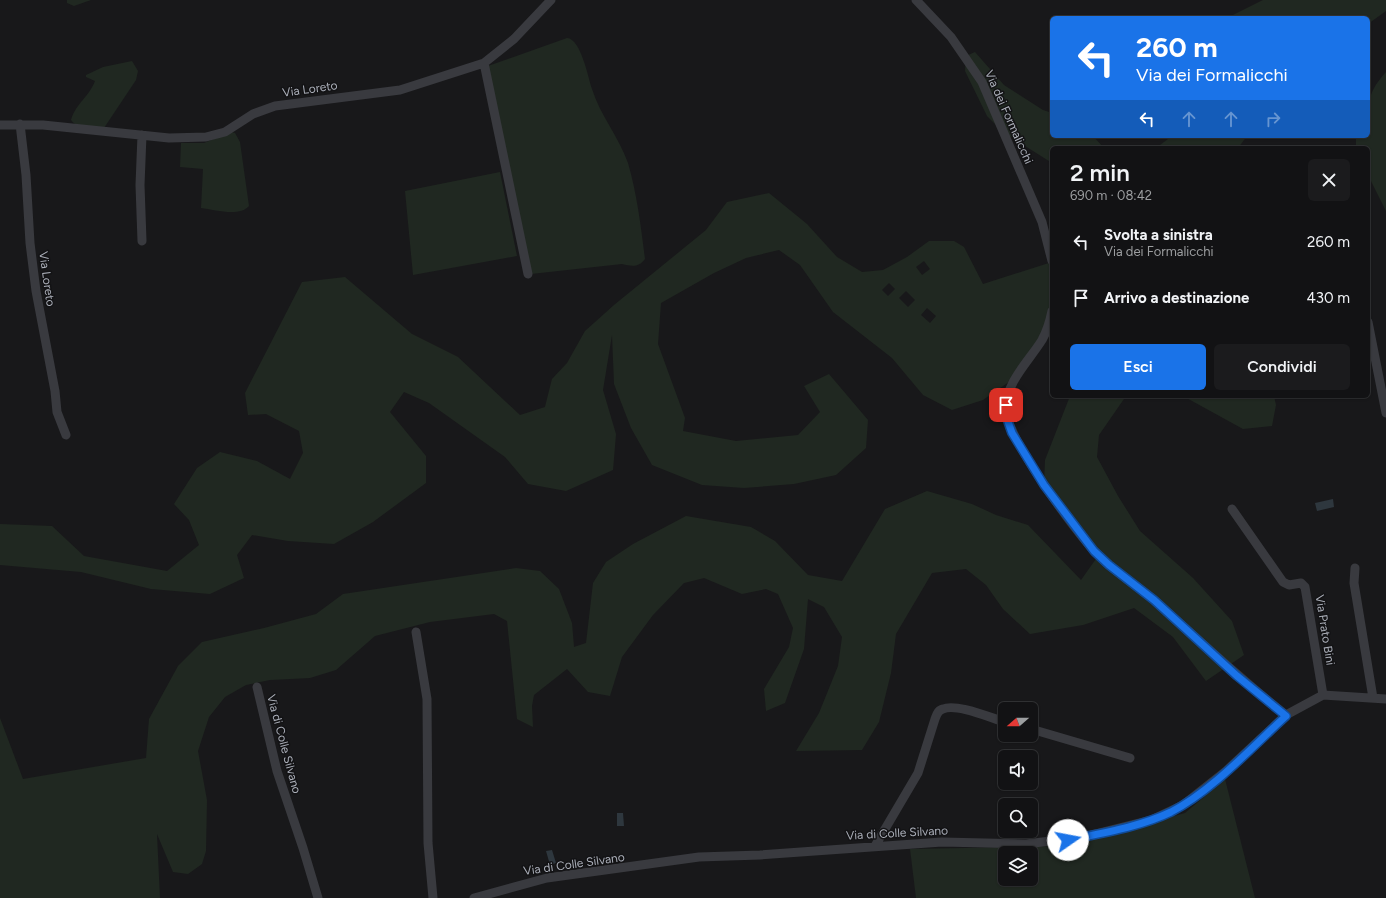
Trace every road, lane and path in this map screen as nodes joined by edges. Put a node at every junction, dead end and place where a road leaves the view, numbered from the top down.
1 (552, 0) edge
2 (916, 0) edge
3 (484, 63) junction
4 (20, 124) junction
5 (0, 125) edge
6 (142, 135) junction
7 (142, 241) dead end
8 (1050, 253) edge
9 (528, 274) dead end
10 (1050, 317) edge
11 (1370, 332) edge
12 (1386, 413) edge
13 (66, 435) dead end
14 (1232, 509) dead end
15 (1355, 568) dead end
16 (416, 632) dead end
17 (257, 687) dead end
18 (1323, 695) junction
19 (1373, 698) junction
20 (1386, 699) edge
21 (1286, 716) junction
22 (998, 720) edge
23 (1038, 731) edge
24 (1130, 758) dead end
25 (875, 846) junction
26 (318, 898) edge
27 (433, 898) edge
28 (474, 898) edge

1 - 3 street, Via Loreto
2 - 8 street, Via dei Formalicchi
3 - 6 street, Via Loreto
3 - 9 street
4 - 5 street, Via Loreto
4 - 6 street, Via Loreto
4 - 13 street, Via Loreto
6 - 7 street
10 - 21 street
11 - 12 street
14 - 18 street, Via Prato Bini
15 - 19 street
16 - 27 street
17 - 26 street, Via di Colle Silvano
18 - 19 street
18 - 21 street
19 - 20 street
21 - 25 street, Via di Colle Silvano
22 - 25 street
23 - 24 street
25 - 28 street, Via di Colle Silvano

